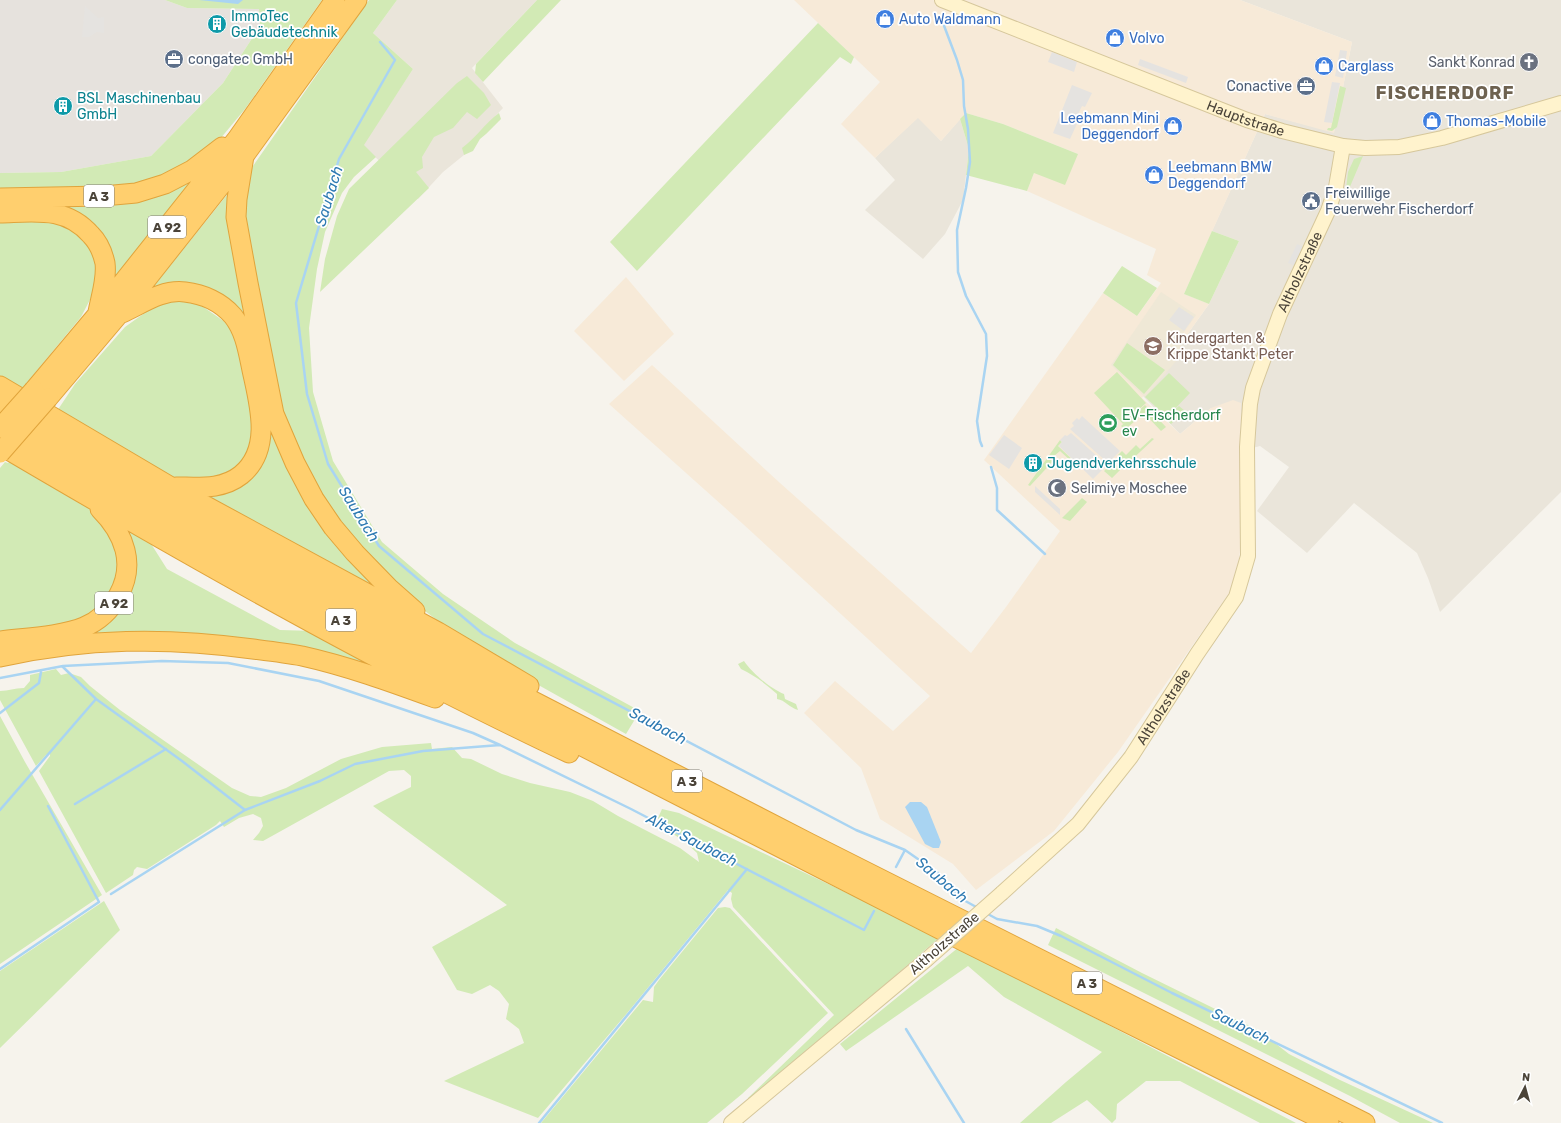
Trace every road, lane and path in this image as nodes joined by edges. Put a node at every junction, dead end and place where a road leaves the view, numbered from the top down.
1 (335, 0) edge
2 (357, 0) edge
3 (942, 0) edge
4 (1561, 103) edge
5 (1343, 146) junction
6 (241, 147) junction
7 (0, 198) edge
8 (0, 213) edge
9 (119, 314) junction
10 (97, 315) junction
11 (0, 386) edge
12 (41, 394) junction
13 (0, 406) edge
14 (0, 427) edge
15 (0, 445) edge
16 (0, 453) edge
17 (171, 487) junction
18 (86, 496) junction
19 (438, 632) junction
20 (0, 641) edge
21 (0, 657) edge
22 (478, 710) junction
23 (565, 718) junction
24 (689, 801) junction
25 (731, 1123) edge
26 (1329, 1123) edge
27 (1365, 1123) edge

1 - 6 highway, A 92
2 - 6 highway, A 92
3 - 5 street, Hauptstraße
4 - 5 street, Hauptstraße
5 - 25 street, Altholzstraße, bridge
6 - 7 highway, A 3
6 - 9 highway, A 92
6 - 10 highway, A 92
6 - 19 highway, A 92
8 - 10 highway, A 92
9 - 12 highway, A 92
9 - 17 highway, A 3
10 - 12 highway, A 92
11 - 17 highway, A 3
12 - 14 highway, A 92, bridge
12 - 16 highway, A 92, bridge
13 - 23 highway, A 3
14 - 24 highway, A 3
15 - 18 highway, A 3
17 - 19 highway, A 3
18 - 20 highway, A 92
18 - 22 highway, A 3
19 - 23 highway, A 3
21 - 22 highway, A 3
22 - 24 highway, A 3
23 - 27 highway, A 3
24 - 26 highway, A 3

